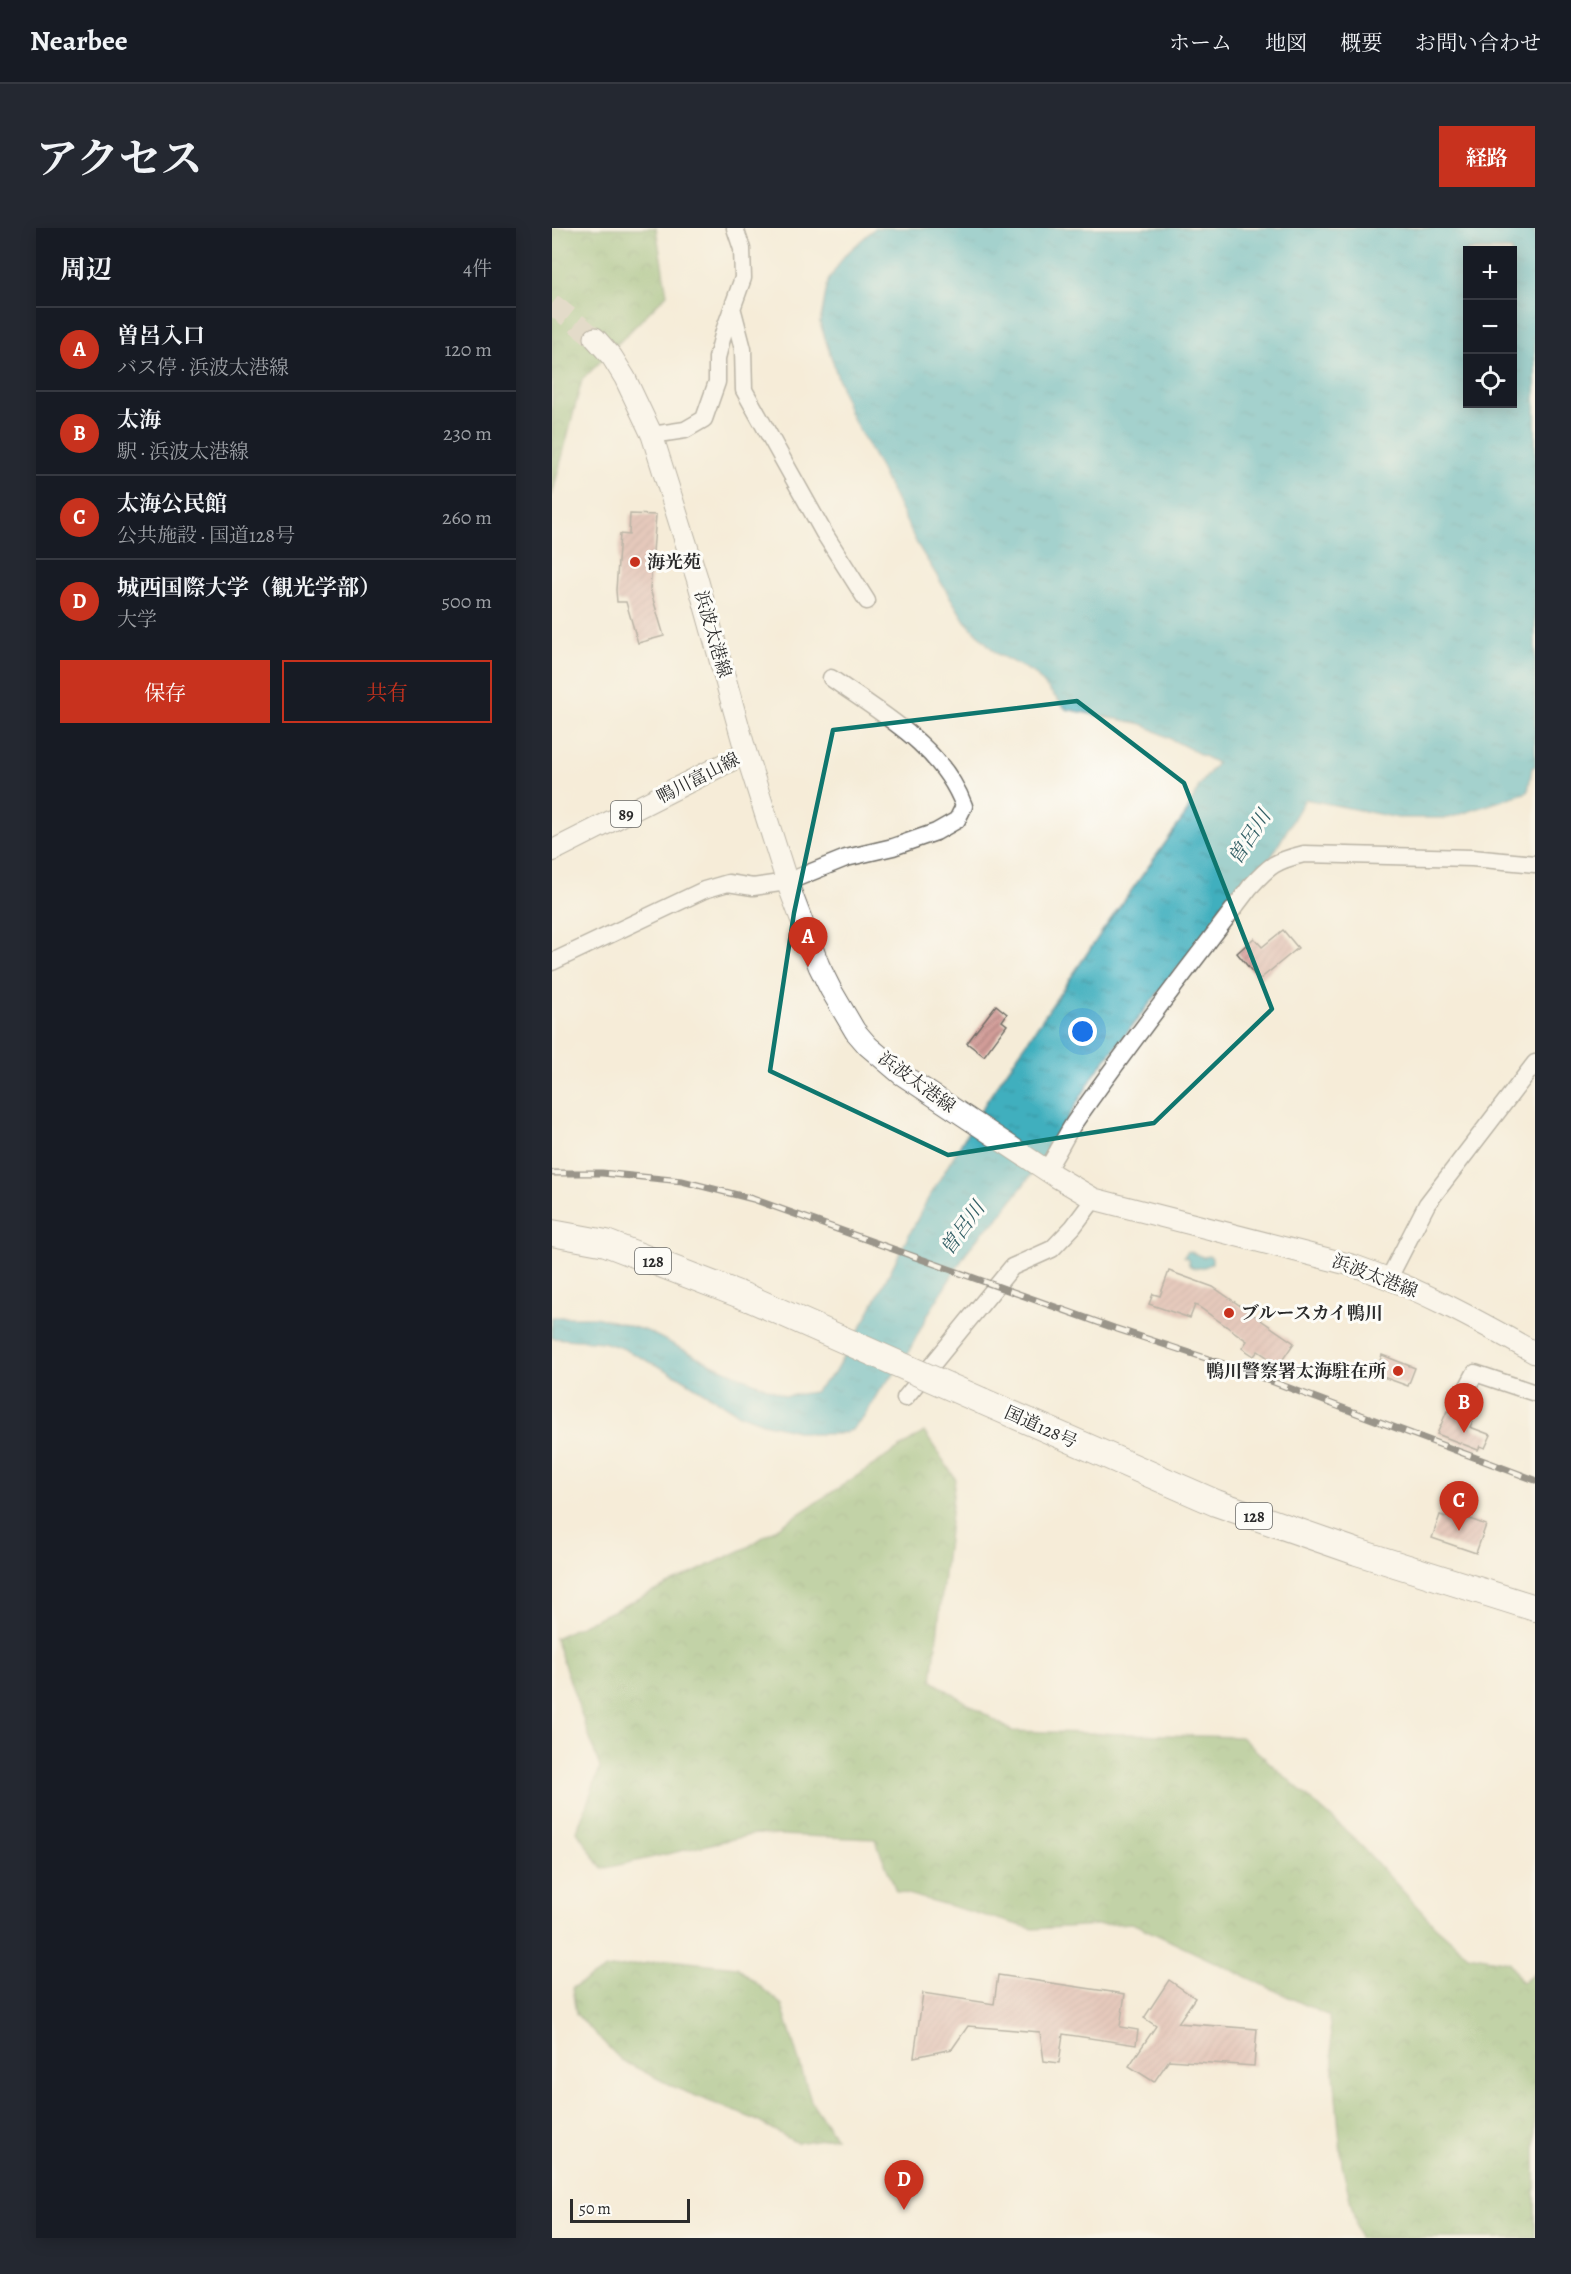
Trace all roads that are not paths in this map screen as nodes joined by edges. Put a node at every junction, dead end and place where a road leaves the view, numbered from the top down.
1 (735, 228) edge
2 (733, 311) junction
3 (595, 338) tunnel mouth
4 (652, 435) junction
5 (867, 601) dead end
6 (831, 678) dead end
7 (747, 753) junction
8 (552, 851) edge
9 (1535, 864) edge
10 (787, 882) junction
11 (552, 962) edge
12 (1535, 1064) edge
13 (1043, 1168) junction
14 (1094, 1199) junction
15 (552, 1233) edge
16 (1389, 1278) junction
17 (1535, 1353) edge
18 (1466, 1390) dead end
19 (1535, 1393) edge
20 (905, 1398) dead end
21 (1535, 1608) edge

1 - 2 street
2 - 4 street
2 - 5 street
3 - 4 main road, 浜波太港線
4 - 7 main road, 浜波太港線
6 - 10 street
7 - 8 main road, 鴨川富山線 / 89
7 - 10 main road, 浜波太港線
9 - 13 street
10 - 11 street
10 - 13 main road, 浜波太港線
12 - 16 street
13 - 14 main road, 浜波太港線
14 - 16 main road, 浜波太港線
14 - 20 street
15 - 21 highway, 国道128号 / 128, bridge
16 - 17 main road, 浜波太港線
18 - 19 street

